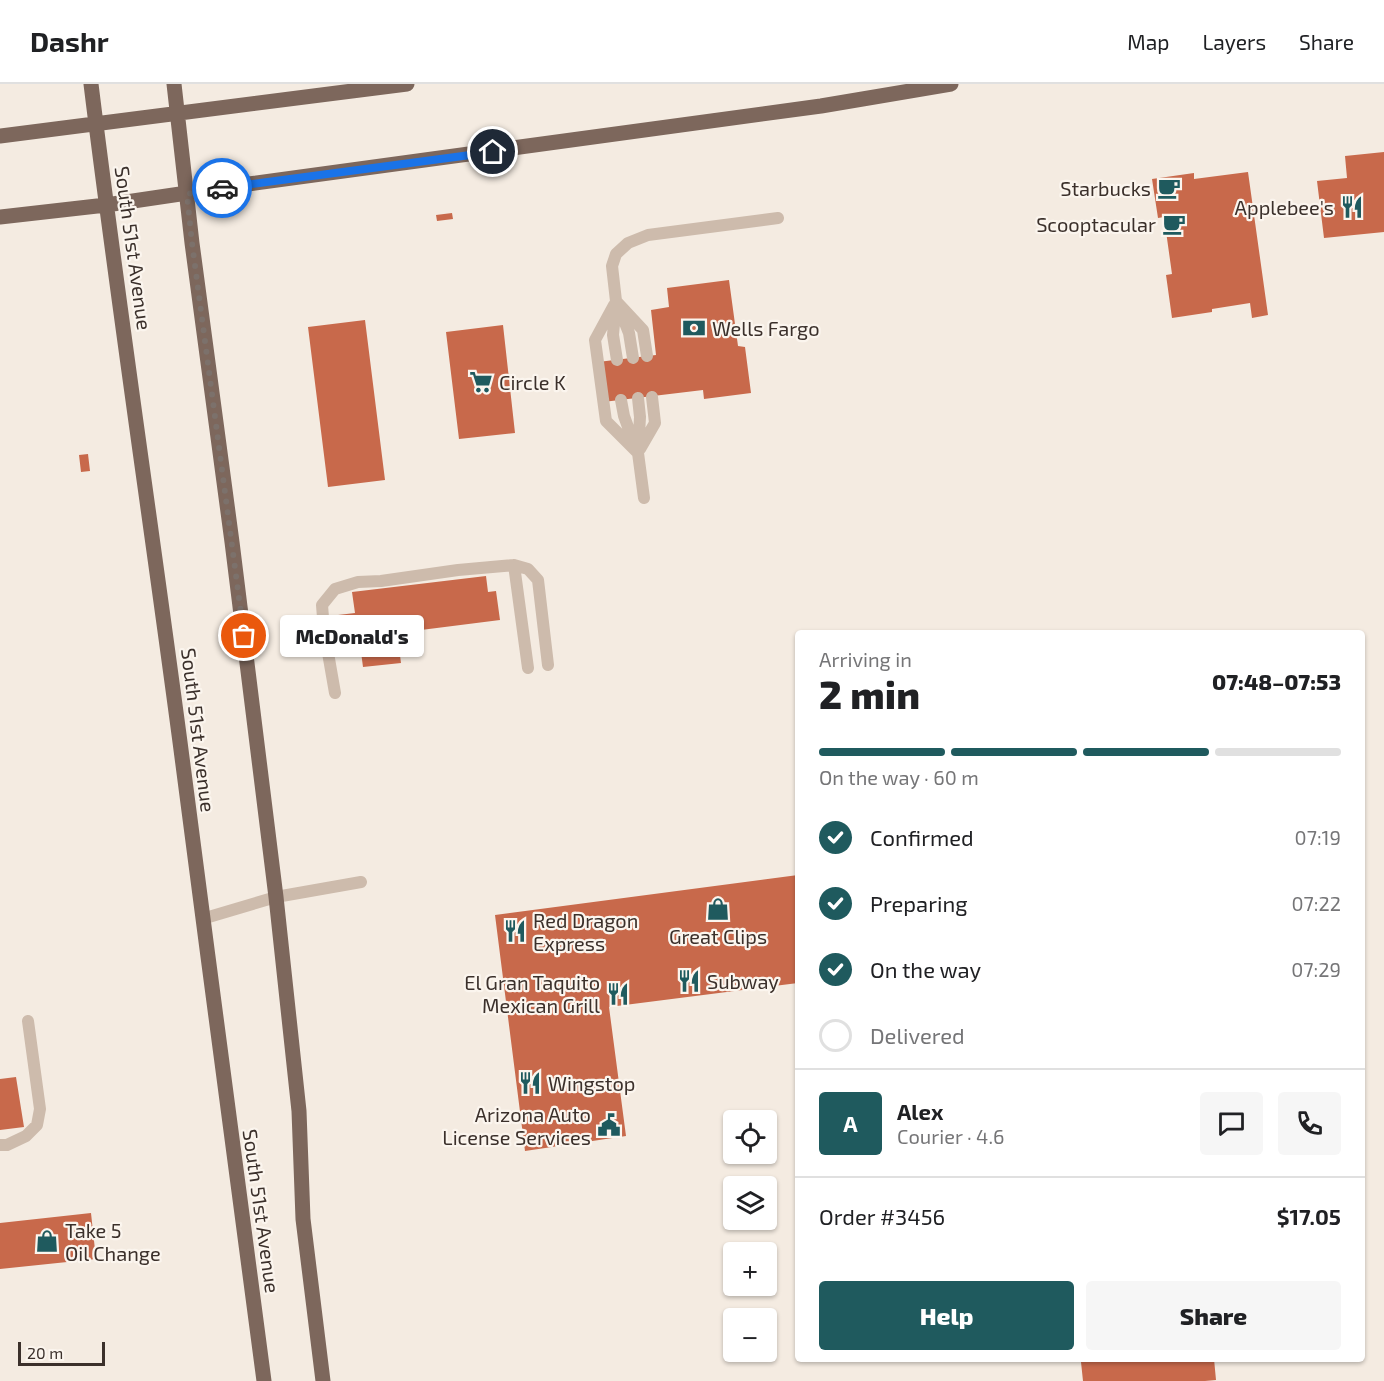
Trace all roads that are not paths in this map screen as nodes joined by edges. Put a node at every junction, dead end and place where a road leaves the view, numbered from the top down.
1 (91, 84) edge
2 (174, 84) edge
3 (407, 84) edge
4 (951, 84) edge
5 (178, 114) junction
6 (95, 123) junction
7 (0, 136) edge
8 (187, 194) junction
9 (106, 206) junction
10 (0, 217) edge
11 (778, 218) dead end
12 (616, 301) junction
13 (647, 356) dead end
14 (633, 358) dead end
15 (616, 360) dead end
16 (651, 397) dead end
17 (638, 398) dead end
18 (621, 400) dead end
19 (638, 453) junction
20 (644, 498) dead end
21 (514, 565) junction
22 (548, 665) dead end
23 (528, 668) dead end
24 (335, 693) dead end
25 (361, 882) dead end
26 (276, 897) junction
27 (202, 919) junction
28 (28, 1021) dead end
29 (0, 1146) edge
30 (264, 1381) edge
31 (323, 1381) edge

1 - 6 main road, South 51st Avenue
2 - 5 main road, South 51st Avenue
3 - 5 main road
4 - 8 main road
5 - 6 main road
5 - 8 main road, South 51st Avenue
6 - 7 main road
6 - 9 main road, South 51st Avenue
8 - 9 main road
8 - 26 main road, South 51st Avenue
9 - 10 main road
9 - 27 main road, South 51st Avenue
11 - 12 lane
12 - 13 lane
12 - 14 lane
12 - 15 lane
12 - 19 lane
16 - 19 lane
17 - 19 lane
18 - 19 lane
19 - 20 lane
21 - 22 lane
21 - 23 lane
21 - 24 lane
25 - 26 lane
26 - 27 lane
26 - 31 main road, South 51st Avenue
27 - 30 main road, South 51st Avenue
28 - 29 lane

